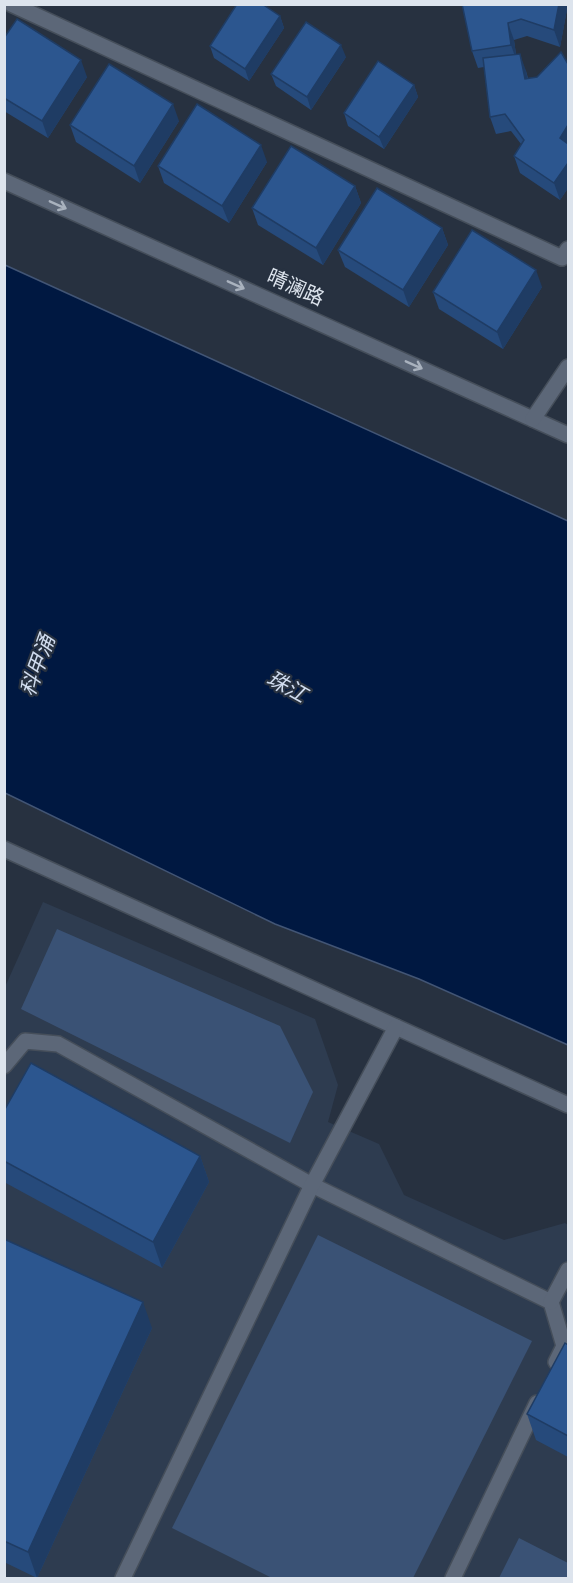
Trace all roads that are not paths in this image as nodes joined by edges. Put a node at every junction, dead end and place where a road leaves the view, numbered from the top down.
1 (10, 4) edge
2 (4, 181) edge
3 (568, 249) edge
4 (568, 367) edge
5 (533, 419) junction
6 (568, 435) edge
7 (4, 849) edge
8 (396, 1027) junction
9 (4, 1066) edge
10 (568, 1105) edge
11 (312, 1185) junction
12 (568, 1269) edge
13 (551, 1302) junction
14 (123, 1578) edge
15 (453, 1578) edge

1 - 3 street
2 -> 5 street, 晴澜路
4 - 5 street
5 - 6 street, 晴澜路
7 - 8 street
8 - 10 street
8 - 11 street
9 - 11 street
11 - 13 street
11 - 14 street
12 - 13 street
13 - 15 street

